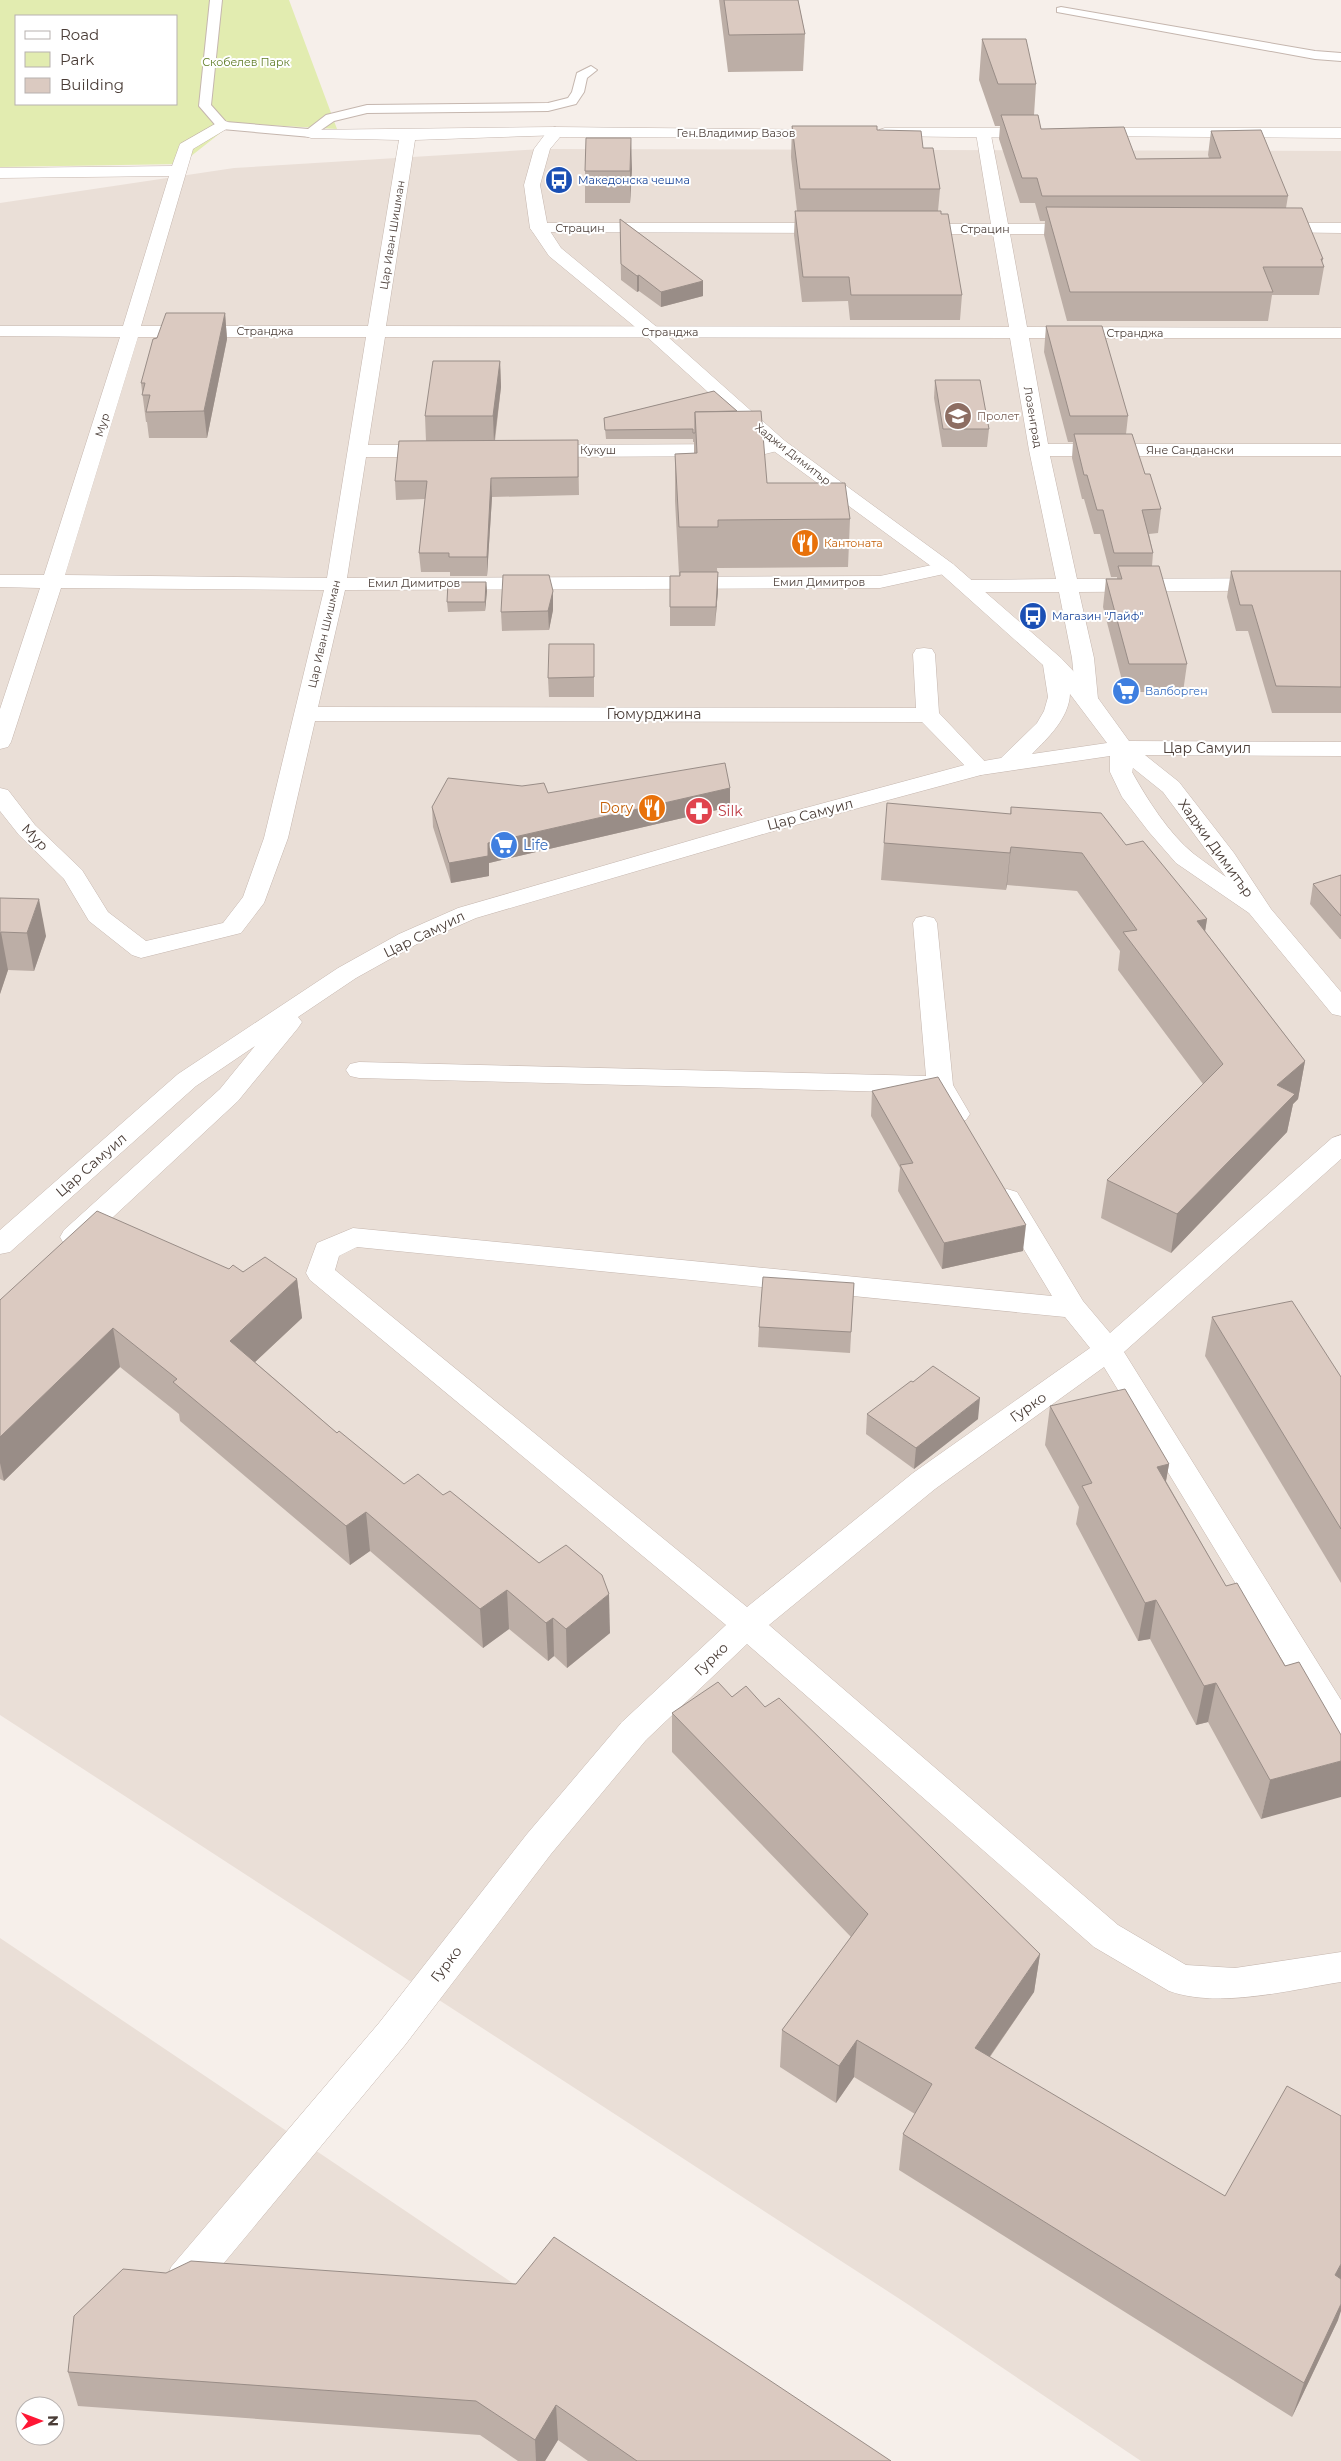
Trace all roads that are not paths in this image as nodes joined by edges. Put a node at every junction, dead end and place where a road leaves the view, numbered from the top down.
1 (216, 0) edge
2 (1061, 10) dead end
3 (1341, 56) edge
4 (591, 70) dead end
5 (222, 125) junction
6 (555, 132) junction
7 (311, 133) junction
8 (844, 133) edge
9 (864, 133) edge
10 (984, 133) junction
11 (1054, 133) edge
12 (1074, 133) edge
13 (1341, 133) edge
14 (408, 135) junction
15 (179, 171) junction
16 (0, 172) edge
17 (539, 228) junction
18 (854, 228) edge
19 (893, 228) edge
20 (1096, 228) edge
21 (1253, 228) edge
22 (1341, 228) edge
23 (1001, 229) junction
24 (132, 330) junction
25 (0, 331) edge
26 (376, 332) junction
27 (652, 332) junction
28 (1019, 333) junction
29 (1341, 333) edge
30 (778, 445) junction
31 (1039, 450) junction
32 (1341, 450) edge
33 (357, 451) junction
34 (455, 451) edge
35 (523, 451) edge
36 (946, 568) junction
37 (0, 581) edge
38 (54, 582) junction
39 (336, 584) junction
40 (1068, 584) junction
41 (1341, 584) edge
42 (967, 586) junction
43 (924, 654) dead end
44 (1053, 664) junction
45 (1087, 699) junction
46 (306, 714) junction
47 (928, 715) junction
48 (0, 742) edge
49 (1122, 748) junction
50 (1341, 749) edge
51 (1010, 762) junction
52 (980, 768) junction
53 (0, 795) edge
54 (74, 875) joint
55 (1261, 913) junction
56 (925, 923) dead end
57 (307, 1000) junction
58 (1341, 1008) edge
59 (360, 1070) dead end
60 (940, 1085) junction
61 (969, 1134) edge
62 (1341, 1144) edge
63 (993, 1175) edge
64 (0, 1245) edge
65 (57, 1252) edge
66 (1073, 1308) junction
67 (1108, 1350) junction
68 (746, 1625) junction
69 (1341, 1728) edge
70 (1341, 1967) edge
71 (185, 2280) edge

1 - 5 lane
2 - 3 lane
4 - 7 lane
5 - 7 lane
5 - 15 street, Мур
6 - 8 street, Ген.Владимир Вазов
6 - 14 street, Ген.Владимир Вазов
6 - 17 street, Хаджи Димитър
7 - 14 street, Ген.Владимир Вазов
9 - 10 street
10 - 11 street
10 - 23 street, Лозенград
12 - 13 street
14 - 26 street, Цар Иван Шишман
15 - 16 street
15 - 24 street, Мур
17 - 18 street, Страцин
17 - 27 street, Хаджи Димитър
19 - 23 street, Страцин
20 - 23 street, Страцин
21 - 22 street
23 - 28 street, Лозенград
24 - 25 street, Странджа
24 - 26 street, Странджа
24 - 38 street, Мур
26 - 27 street, Странджа
26 - 33 street, Цар Иван Шишман
27 - 28 street, Странджа
27 - 30 street, Хаджи Димитър
28 - 29 street, Странджа
28 - 31 street, Лозенград
30 - 35 street, Кукуш
30 - 36 street, Хаджи Димитър
31 - 32 street, Яне Сандански
31 - 40 street, Лозенград
33 - 34 street
33 - 39 street, Цар Иван Шишман
36 - 39 street, Емил Димитров
36 - 42 street, Хаджи Димитър
37 - 38 street, Емил Димитров
38 - 39 street, Емил Димитров
38 - 48 street, Мур
39 - 46 street, Цар Иван Шишман
40 - 41 street
40 - 42 street
40 - 45 street, Лозенград
42 - 44 street, Хаджи Димитър
43 - 47 street
44 - 45 street, Хаджи Димитър
44 - 51 street
45 - 49 street, Хаджи Димитър
46 - 47 street, Гюмурджина
46 - 54 street, Цар Иван Шишман
47 - 52 street
49 - 50 street, Цар Самуил
49 - 51 street, Цар Самуил
49 - 55 street, Хаджи Димитър
49 - 55 street, Хаджи Димитър
51 - 52 street, Цар Самуил
52 - 57 street, Цар Самуил
53 - 54 street, Мур
55 - 58 street, Хаджи Димитър
56 - 60 street
57 - 64 street, Цар Самуил
57 - 65 street, Цар Самуил
59 - 60 street
60 - 61 street
62 - 67 street, Гурко
63 - 66 street
66 - 67 street
66 - 68 street
67 - 68 street, Гурко
67 - 69 street
68 - 70 street
68 - 71 street, Гурко

